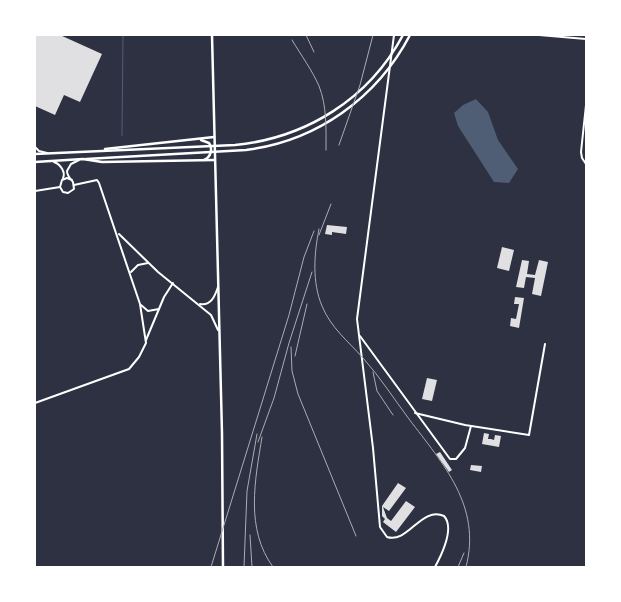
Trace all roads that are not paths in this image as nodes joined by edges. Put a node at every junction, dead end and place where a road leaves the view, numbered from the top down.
1 (212, 35) edge
2 (394, 35) edge
3 (402, 35) edge
4 (410, 35) edge
5 (539, 35) edge
6 (586, 39) edge
7 (586, 105) edge
8 (214, 137) junction
9 (195, 139) junction
10 (35, 148) edge
11 (83, 151) junction
12 (50, 153) junction
13 (35, 154) edge
14 (85, 159) junction
15 (214, 160) junction
16 (47, 161) junction
17 (195, 161) junction
18 (35, 162) edge
19 (586, 164) edge
20 (62, 180) junction
21 (72, 180) junction
22 (74, 185) junction
23 (60, 187) junction
24 (35, 190) edge
25 (117, 232) junction
26 (148, 263) junction
27 (131, 272) junction
28 (173, 284) junction
29 (218, 286) junction
30 (140, 304) junction
31 (199, 304) junction
32 (159, 309) junction
33 (360, 336) junction
34 (220, 337) junction
35 (146, 341) junction
36 (545, 344) dead end
37 (35, 404) edge
38 (416, 413) junction
39 (471, 426) junction
40 (223, 567) edge
41 (435, 567) edge

1 - 8 main road
2 - 33 street
3 - 11 main road
4 - 14 main road
5 - 6 street
7 - 19 street
8 - 9 main road
8 - 15 main road
9 - 11 main road
9 - 17 main road
10 - 12 street
11 - 12 main road
12 - 13 main road
14 - 16 main road
14 - 17 main road
14 - 21 street
15 - 17 main road
15 - 29 main road
16 - 18 main road
16 - 20 street
20 - 21 street
20 - 23 street
21 - 22 street
22 - 23 street
22 - 25 street
23 - 24 street
25 - 26 street
25 - 27 street
26 - 27 street
26 - 28 street
27 - 30 street
28 - 31 street
28 - 32 street
29 - 31 street
29 - 34 main road
30 - 32 street
30 - 35 street
31 - 34 street
32 - 35 street
33 - 38 street
33 - 41 street
34 - 40 main road
35 - 37 street
36 - 39 street
38 - 39 street
38 - 39 street

